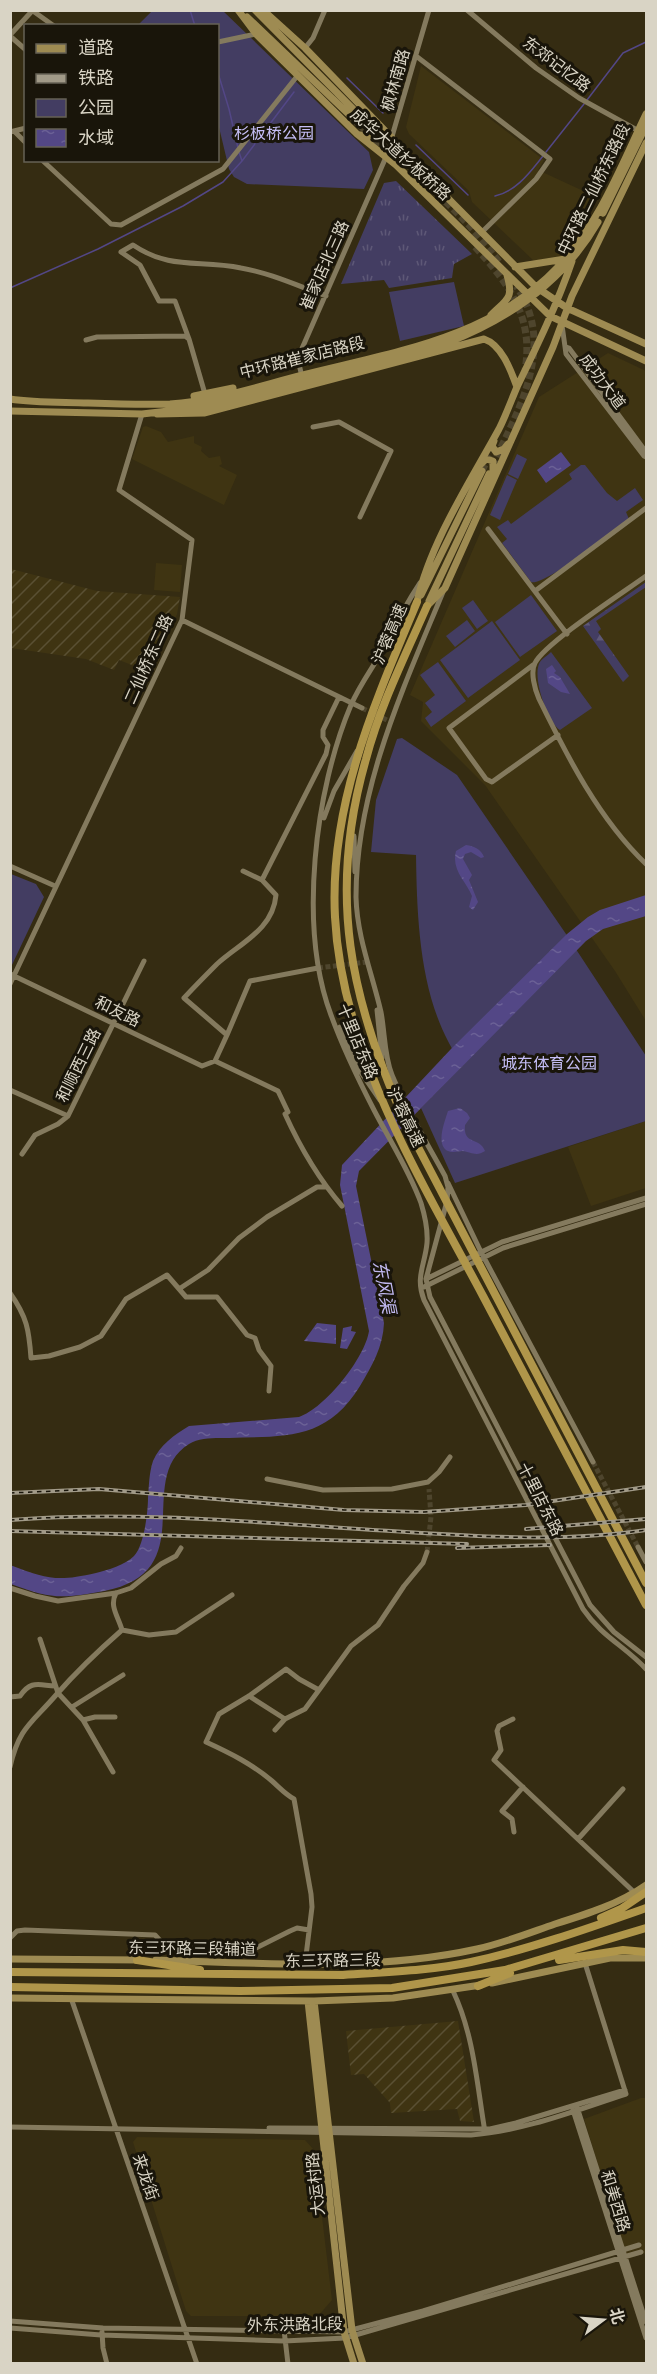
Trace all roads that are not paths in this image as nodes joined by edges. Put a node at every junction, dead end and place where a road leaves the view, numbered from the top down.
1 (33, 10) edge
2 (239, 10) edge
3 (255, 10) edge
4 (263, 10) edge
5 (325, 10) edge
6 (429, 10) edge
7 (467, 10) edge
8 (51, 24) edge
9 (256, 34) junction
10 (10, 36) edge
11 (219, 42) edge
12 (24, 48) edge
13 (305, 48) junction
14 (416, 56) junction
15 (298, 75) junction
16 (646, 108) edge
17 (646, 114) edge
18 (365, 121) junction
19 (646, 124) edge
20 (637, 130) junction
21 (357, 134) junction
22 (392, 138) junction
23 (646, 143) edge
24 (387, 157) junction
25 (44, 162) edge
26 (481, 233) junction
27 (576, 250) junction
28 (515, 267) junction
29 (507, 274) junction
30 (326, 296) junction
31 (556, 302) junction
32 (567, 308) junction
33 (549, 316) junction
34 (561, 322) junction
35 (603, 325) junction
36 (189, 339) junction
37 (599, 339) junction
38 (86, 340) dead end
39 (646, 344) edge
40 (566, 347) junction
41 (646, 361) edge
42 (300, 372) junction
43 (305, 386) junction
44 (517, 387) junction
45 (205, 394) junction
46 (10, 399) edge
47 (132, 404) junction
48 (171, 406) junction
49 (10, 411) edge
50 (142, 414) junction
51 (500, 427) junction
52 (313, 428) dead end
53 (513, 437) junction
54 (646, 452) edge
55 (646, 457) edge
56 (471, 478) junction
57 (489, 488) junction
58 (646, 508) edge
59 (360, 517) dead end
60 (488, 529) dead end
61 (646, 576) edge
62 (421, 581) junction
63 (445, 588) junction
64 (535, 591) junction
65 (417, 602) junction
66 (427, 606) junction
67 (182, 620) junction
68 (567, 634) junction
69 (533, 665) junction
70 (339, 697) junction
71 (352, 703) junction
72 (362, 708) tunnel mouth
73 (558, 735) junction
74 (359, 747) junction
75 (360, 780) junction
76 (319, 835) junction
77 (646, 864) edge
78 (10, 866) edge
79 (243, 871) dead end
80 (262, 880) junction
81 (55, 886) junction
82 (356, 898) junction
83 (144, 961) dead end
84 (318, 968) junction
85 (13, 975) edge
86 (373, 982) junction
87 (10, 984) edge
88 (322, 991) junction
89 (113, 1023) junction
90 (227, 1035) junction
91 (215, 1061) junction
92 (385, 1077) junction
93 (373, 1086) junction
94 (10, 1090) edge
95 (68, 1116) junction
96 (21, 1154) dead end
97 (445, 1176) junction
98 (326, 1187) junction
99 (646, 1198) edge
100 (646, 1204) edge
101 (342, 1206) dead end
102 (482, 1255) junction
103 (426, 1282) junction
104 (419, 1286) junction
105 (179, 1289) junction
106 (10, 1293) edge
107 (269, 1390) dead end
108 (450, 1457) dead end
109 (593, 1462) tunnel mouth
110 (267, 1479) dead end
111 (428, 1482) junction
112 (429, 1489) tunnel mouth
113 (638, 1547) tunnel mouth
114 (181, 1548) dead end
115 (427, 1552) tunnel mouth
116 (646, 1562) edge
117 (646, 1581) edge
118 (10, 1588) edge
119 (116, 1593) junction
120 (232, 1594) dead end
121 (646, 1605) edge
122 (122, 1630) junction
123 (40, 1639) dead end
124 (646, 1657) edge
125 (646, 1669) edge
126 (123, 1675) dead end
127 (55, 1686) junction
128 (319, 1690) junction
129 (58, 1693) junction
130 (249, 1696) junction
131 (10, 1697) edge
132 (72, 1707) junction
133 (115, 1717) dead end
134 (285, 1719) junction
135 (513, 1719) dead end
136 (83, 1720) junction
137 (275, 1730) dead end
138 (10, 1767) edge
139 (113, 1772) dead end
140 (523, 1787) junction
141 (623, 1790) dead end
142 (514, 1832) dead end
143 (578, 1839) junction
144 (646, 1885) edge
145 (646, 1892) edge
146 (636, 1896) junction
147 (646, 1907) edge
148 (646, 1928) edge
149 (309, 1930) junction
150 (10, 1938) edge
151 (531, 1947) junction
152 (646, 1952) edge
153 (646, 1958) edge
154 (10, 1959) edge
155 (137, 1960) junction
156 (536, 1963) junction
157 (585, 1963) junction
158 (305, 1964) junction
159 (10, 1972) edge
160 (219, 1974) junction
161 (478, 1986) junction
162 (10, 1987) edge
163 (453, 1991) junction
164 (10, 1998) edge
165 (71, 1998) junction
166 (311, 2001) junction
167 (574, 2107) junction
168 (10, 2127) edge
169 (115, 2128) junction
170 (326, 2131) junction
171 (485, 2132) junction
172 (640, 2249) dead end
173 (621, 2255) junction
174 (10, 2321) edge
175 (646, 2322) edge
176 (10, 2328) edge
177 (103, 2328) junction
178 (186, 2329) junction
179 (284, 2330) junction
180 (349, 2334) junction
181 (101, 2335) junction
182 (188, 2337) junction
183 (646, 2338) edge
184 (284, 2341) junction
185 (107, 2364) edge
186 (197, 2364) edge
187 (288, 2364) edge
188 (354, 2364) edge
189 (363, 2364) edge

1 - 8 street
1 - 10 street
2 - 9 main road, 成华大道杉板桥路
2 - 18 main road
3 - 18 main road
4 - 13 main road, 成华大道杉板桥路
5 - 13 street
6 - 14 street, 枫林南路
7 - 20 street, 东郊记忆路
9 - 11 street
9 - 15 main road, 成华大道杉板桥路
10 - 12 street
13 - 18 main road, 成华大道杉板桥路
14 - 22 street, 枫林南路
14 - 26 street
15 - 21 main road, 成华大道杉板桥路
15 - 25 street
16 - 20 main road, 中环路二仙桥东路段
17 - 48 main road
18 - 21 main road
18 - 22 main road, 成华大道杉板桥路
19 - 48 main road
20 - 27 main road, 中环路二仙桥东路段
21 - 24 main road, 成华大道杉板桥路
22 - 24 street, 枫林南路
22 - 26 main road, 成华大道杉板桥路
23 - 32 main road, 中环路二仙桥东路段
24 - 29 main road, 成华大道杉板桥路
24 - 30 street, 崔家店北三路
26 - 28 main road, 成华大道杉板桥路
27 - 28 main road
27 - 31 main road, 中环路二仙桥东路段
28 - 31 main road, 成华大道杉板桥路
29 - 33 main road, 成华大道杉板桥路
29 - 42 main road, 中环路崔家店路段
30 - 36 street
30 - 42 street, 崔家店北三路
31 - 32 main road, 成华大道杉板桥路
31 - 33 main road, 中环路二仙桥东路段
32 - 34 main road, 中环路二仙桥东路段
32 - 35 main road, 成华大道杉板桥路
33 - 34 main road, 成华大道杉板桥路
33 - 44 main road, 中环路二仙桥东路段
34 - 37 main road, 成华大道杉板桥路
34 - 40 street, 成功大道
34 - 53 main road, 中环路二仙桥东路段
35 - 37 main road
35 - 39 main road, 成华大道杉板桥路
36 - 38 street
36 - 45 street
37 - 41 main road, 成华大道杉板桥路
40 - 54 street, 成功大道
40 - 55 street, 成功大道
42 - 43 street, 崔家店北三路
42 - 45 main road, 中环路崔家店路段
43 - 44 main road, 中环路崔家店路段
43 - 50 main road, 中环路崔家店路段
44 - 51 main road, 中环路二仙桥东路段
45 - 47 main road, 中环路崔家店路段
46 - 47 main road, 中环路崔家店路段
47 - 48 main road, 中环路崔家店路段
48 - 50 main road, 中环路崔家店路段
49 - 50 main road, 中环路崔家店路段
50 - 67 street, 二仙桥东二路
51 - 53 main road
51 - 56 main road
52 - 59 street
53 - 57 main road, 中环路二仙桥东路段
56 - 57 main road
56 - 62 main road
57 - 63 main road, 中环路二仙桥东路段
58 - 64 street
60 - 64 street
61 - 68 street
62 - 65 main road
62 - 71 street, 十里店东路
63 - 66 main road
63 - 82 street, 十里店东路
64 - 68 street
65 - 66 main road
65 - 74 highway, 沪蓉高速
66 - 75 highway, 沪蓉高速
67 - 70 street
67 - 81 street, 二仙桥东二路
68 - 69 street
69 - 73 street
69 - 73 street
70 - 71 street
70 - 80 street
71 - 72 street
71 - 76 street, 十里店东路
73 - 77 street
74 - 76 street
74 - 93 highway, 沪蓉高速
75 - 82 street
75 - 92 highway, 沪蓉高速
76 - 84 street, 十里店东路
78 - 81 street
79 - 80 street
80 - 90 street
81 - 85 street, 二仙桥东二路
82 - 86 street, 十里店东路
83 - 89 street, 和顺西三路
84 - 88 street, 十里店东路
84 - 90 street
85 - 87 street, 二仙桥东二路
85 - 89 street, 和友路
86 - 92 street
86 - 97 street, 十里店东路
88 - 93 street
88 - 104 street, 十里店东路
89 - 91 street, 和友路
89 - 95 street, 和顺西三路
90 - 91 street
91 - 98 street
92 - 117 highway, 沪蓉高速
93 - 121 highway, 沪蓉高速
94 - 95 street
95 - 96 street
97 - 102 street
97 - 103 street, 十里店东路
98 - 101 street
98 - 105 street
99 - 102 street
100 - 102 street
102 - 103 street
102 - 109 street
103 - 104 street
103 - 124 street, 十里店东路
104 - 125 street, 十里店东路
105 - 106 street
105 - 107 street
108 - 111 street
110 - 111 street
111 - 112 street
113 - 116 street
114 - 119 street
115 - 128 street
118 - 119 street
119 - 122 street
120 - 122 street
122 - 129 street
123 - 127 street
126 - 132 street
127 - 129 street
127 - 131 street
128 - 130 street
128 - 134 street
129 - 132 street
129 - 138 street
130 - 134 street
130 - 149 street
132 - 136 street
133 - 136 street
134 - 137 street
135 - 140 street
136 - 139 street
140 - 142 street
140 - 143 street
141 - 143 street
143 - 146 street
144 - 146 main road, 东三环路三段辅道
145 - 146 highway
146 - 151 highway
146 - 158 main road, 东三环路三段辅道
147 - 151 highway, 东三环路三段
148 - 156 highway, 东三环路三段
149 - 150 street
149 - 158 street
151 - 160 highway, 东三环路三段
152 - 156 highway
153 - 157 main road
154 - 155 main road, 东三环路三段辅道
155 - 158 main road, 东三环路三段辅道
155 - 160 highway
156 - 161 highway
156 - 162 highway, 东三环路三段
157 - 161 main road
157 - 167 street
159 - 160 highway, 东三环路三段
161 - 163 main road
163 - 166 main road
163 - 171 street
164 - 165 main road
165 - 166 main road
165 - 169 street, 来龙街
166 - 170 main road, 大运村路
167 - 171 street
167 - 173 street, 和美西路
168 - 169 street
169 - 170 street
169 - 178 street, 来龙街
170 - 171 street
170 - 180 main road, 大运村路
172 - 173 street, 外东洪路北段
173 - 175 street, 和美西路
173 - 180 street, 外东洪路北段
173 - 183 street, 和美西路
174 - 177 street, 外东洪路北段
176 - 181 street, 外东洪路北段
177 - 178 street, 外东洪路北段
177 - 181 street
178 - 179 street, 外东洪路北段
178 - 182 street, 来龙街
179 - 180 street, 外东洪路北段
179 - 184 street
180 - 184 street, 外东洪路北段
180 - 188 main road, 大运村路
180 - 189 main road, 大运村路
181 - 182 street, 外东洪路北段
181 - 185 street
182 - 184 street, 外东洪路北段
182 - 186 street, 来龙街
184 - 187 street

